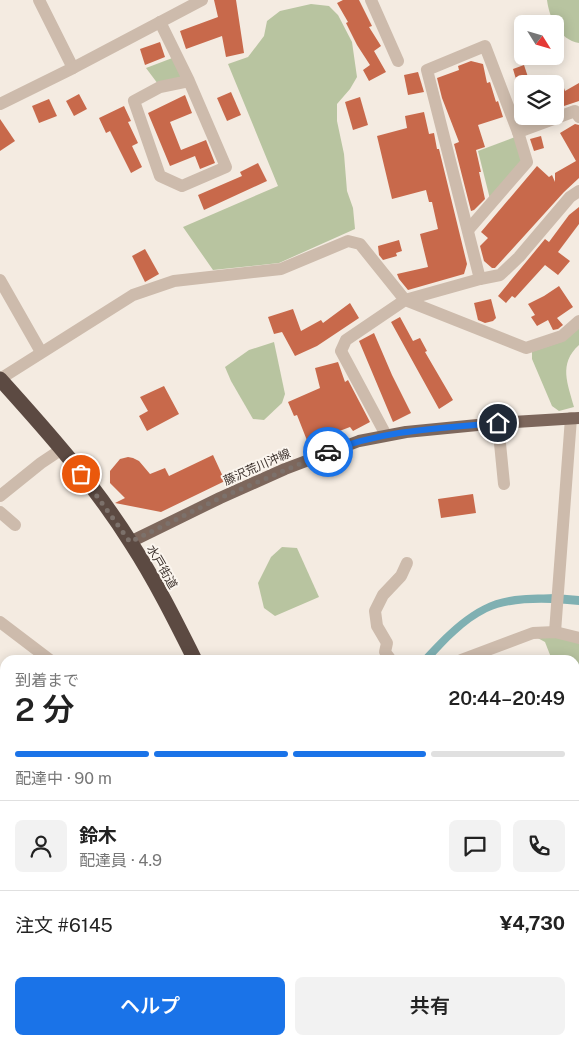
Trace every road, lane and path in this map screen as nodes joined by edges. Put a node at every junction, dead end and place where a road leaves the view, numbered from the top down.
1 (39, 0) edge
2 (202, 0) edge
3 (371, 0) edge
4 (160, 22) junction
5 (398, 61) dead end
6 (73, 68) junction
7 (189, 81) junction
8 (0, 104) edge
9 (579, 116) edge
10 (518, 132) junction
11 (579, 191) edge
12 (468, 230) junction
13 (480, 279) junction
14 (0, 280) edge
15 (405, 300) junction
16 (579, 321) edge
17 (42, 352) junction
18 (0, 379) edge
19 (575, 418) edge
20 (498, 423) junction
21 (386, 435) junction
22 (62, 449) junction
23 (504, 484) dead end
24 (0, 496) edge
25 (0, 512) edge
26 (15, 525) dead end
27 (130, 542) junction
28 (407, 563) dead end
29 (0, 622) edge
30 (555, 632) junction
31 (579, 638) edge
32 (43, 655) edge
33 (192, 655) edge
34 (387, 655) edge
35 (475, 655) edge

1 - 6 street
2 - 4 street
3 - 5 street
4 - 6 street
4 - 7 street
6 - 8 street
7 - 7 street
9 - 10 street
10 - 12 street
10 - 12 street
11 - 13 street
12 - 13 street
13 - 15 street
14 - 17 street
15 - 16 street
15 - 17 street
15 - 21 street
17 - 18 street
18 - 22 highway, 水戸街道
19 - 20 main road, 藤沢荒川沖線
19 - 30 street
20 - 21 main road, 藤沢荒川沖線
20 - 23 street
21 - 27 main road, 藤沢荒川沖線
22 - 24 street
22 - 27 highway, 水戸街道
25 - 26 street
27 - 33 highway, 水戸街道
28 - 34 street
29 - 32 street
30 - 31 street
30 - 35 street

